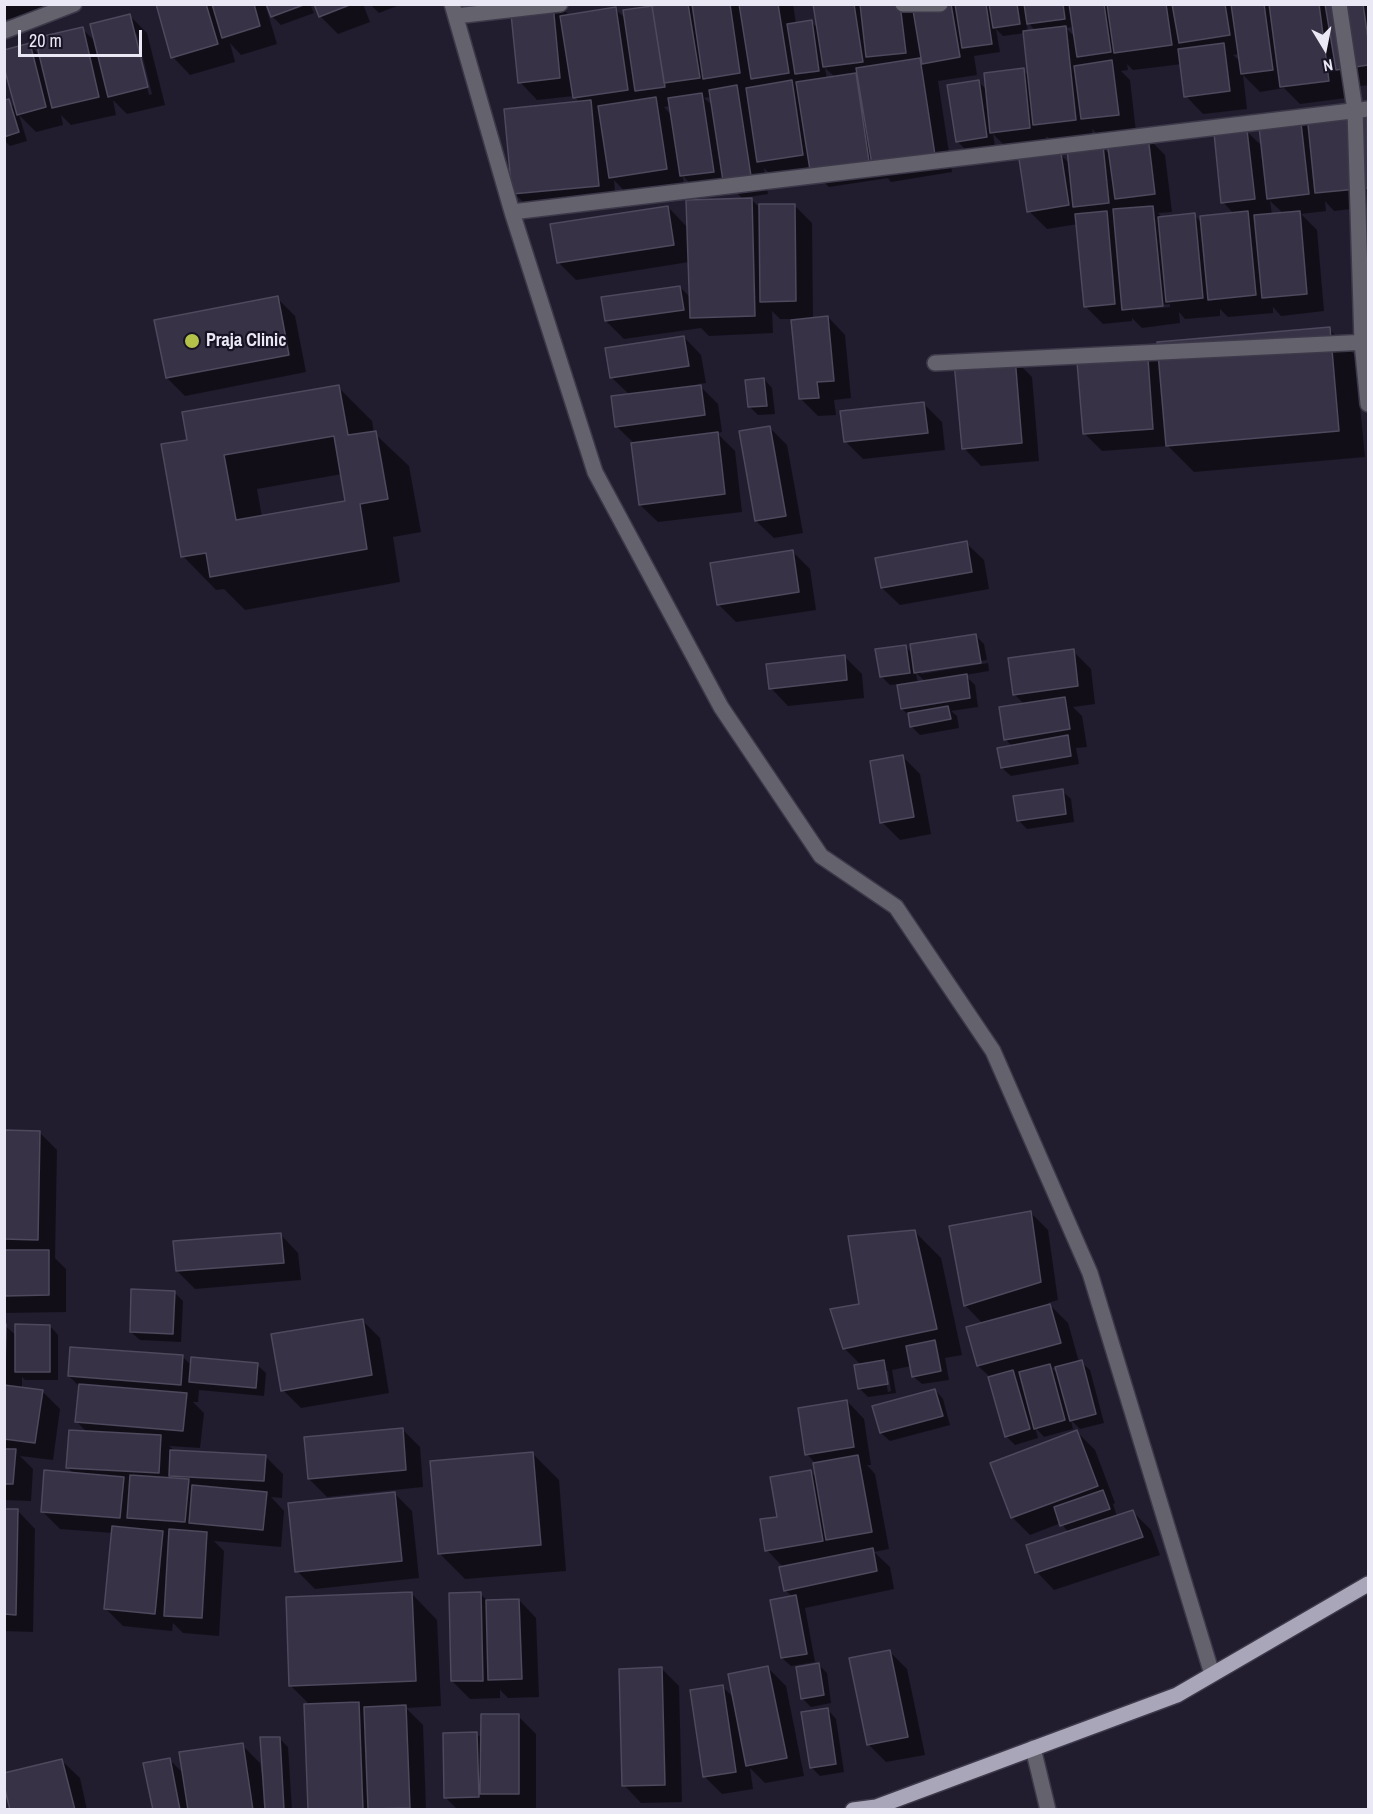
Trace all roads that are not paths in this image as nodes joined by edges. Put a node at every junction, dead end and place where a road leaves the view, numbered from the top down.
1 (74, 4) edge
2 (560, 4) edge
3 (903, 4) edge
4 (939, 4) edge
5 (1338, 4) edge
6 (454, 10) edge
7 (33, 12) edge
8 (4, 31) edge
9 (1362, 110) edge
10 (512, 212) junction
11 (1365, 343) edge
12 (935, 363) dead end
13 (1368, 404) edge
14 (1368, 1584) edge
15 (1212, 1674) junction
16 (1033, 1748) junction
17 (853, 1809) edge
18 (1048, 1809) edge

1 - 7 street
2 - 6 street
3 - 4 street
5 - 9 street
6 - 10 street
7 - 8 street
9 - 10 street
9 - 11 street
10 - 15 street
11 - 12 street
11 - 13 street
14 - 15 main road
15 - 16 main road
16 - 17 main road
16 - 18 street

